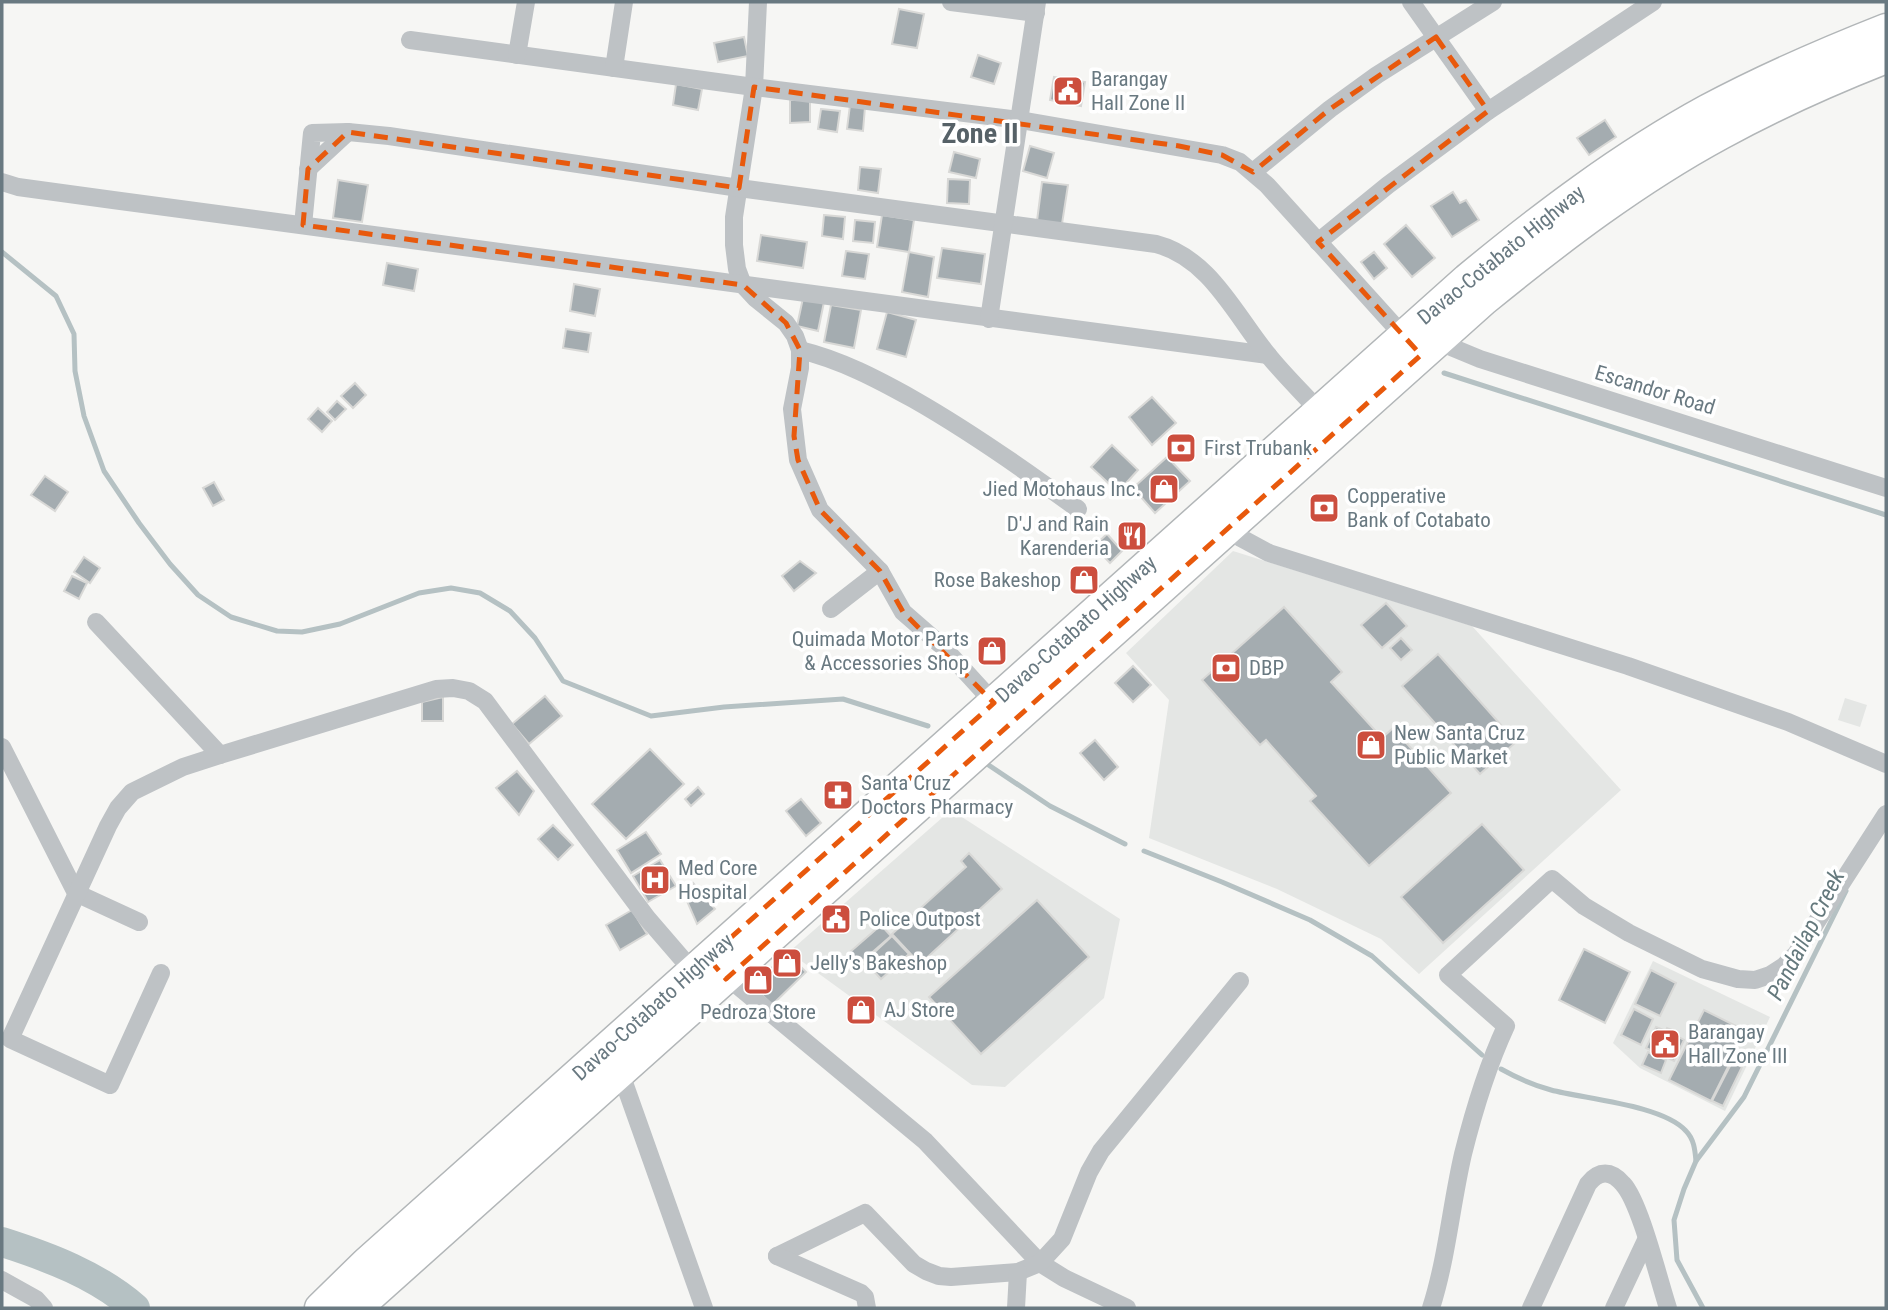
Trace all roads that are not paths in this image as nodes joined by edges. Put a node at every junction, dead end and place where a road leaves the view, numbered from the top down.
1 (526, 2) edge
2 (624, 2) edge
3 (758, 2) edge
4 (951, 2) edge
5 (1411, 2) edge
6 (1493, 2) edge
7 (1653, 2) edge
8 (1037, 8) edge
9 (1886, 29) edge
10 (1436, 37) junction
11 (410, 40) dead end
12 (517, 55) junction
13 (1886, 58) edge
14 (614, 68) junction
15 (754, 87) junction
16 (1488, 111) junction
17 (1020, 120) junction
18 (1253, 172) junction
19 (2, 182) edge
20 (739, 188) junction
21 (1004, 224) junction
22 (303, 225) junction
23 (1318, 242) junction
24 (743, 285) junction
25 (989, 319) junction
26 (1421, 337) junction
27 (800, 350) junction
28 (1268, 355) junction
29 (1319, 411) junction
30 (1886, 488) edge
31 (1078, 509) dead end
32 (1228, 528) junction
33 (1191, 542) junction
34 (880, 571) junction
35 (831, 609) dead end
36 (1113, 614) junction
37 (96, 622) dead end
38 (994, 703) junction
39 (2, 747) edge
40 (220, 755) junction
41 (1886, 764) edge
42 (1886, 814) edge
43 (1880, 835) edge
44 (76, 893) junction
45 (139, 922) dead end
46 (161, 973) dead end
47 (710, 975) junction
48 (1240, 981) dead end
49 (621, 1074) junction
50 (1646, 1240) junction
51 (1040, 1263) junction
52 (1018, 1272) junction
53 (2, 1280) edge
54 (44, 1308) edge
55 (320, 1308) edge
56 (357, 1308) edge
57 (705, 1308) edge
58 (867, 1308) edge
59 (1016, 1308) edge
60 (1126, 1308) edge
61 (1431, 1308) edge
62 (1531, 1308) edge
63 (1614, 1308) edge
64 (1668, 1308) edge

1 - 12 street
2 - 14 street
3 - 15 street
4 - 8 street
5 - 10 street
6 - 10 street
7 - 16 street
8 - 17 street
9 - 26 highway, Davao-Cotabato Highway
10 - 16 street
10 - 18 street
11 - 12 street, Escandor Road
12 - 14 street, Escandor Road
13 - 26 highway, Davao-Cotabato Highway
14 - 15 street, Escandor Road
15 - 17 street, Escandor Road
15 - 20 street
16 - 23 street
17 - 18 street, Escandor Road
17 - 21 street
18 - 23 street, Escandor Road
19 - 22 street
20 - 21 street
20 - 22 street
20 - 24 street
21 - 25 street
21 - 28 street
22 - 24 street
23 - 26 street, Escandor Road
24 - 25 street
24 - 27 street
25 - 28 street
26 - 29 highway, Davao-Cotabato Highway
26 - 30 street, Escandor Road
26 - 32 highway, Davao-Cotabato Highway
27 - 31 street
27 - 34 street
28 - 29 street
29 - 33 highway, Davao-Cotabato Highway
32 - 33 highway, Davao-Cotabato Highway
32 - 41 street
33 - 36 highway, Davao-Cotabato Highway
34 - 35 street
34 - 38 street
36 - 38 highway, Davao-Cotabato Highway
36 - 47 highway, Davao-Cotabato Highway
37 - 40 street
38 - 47 highway, Davao-Cotabato Highway
39 - 44 street
40 - 44 street
40 - 47 street
42 - 43 street
43 - 61 street
44 - 45 street
44 - 46 street
47 - 49 highway, Davao-Cotabato Highway
47 - 51 street
47 - 55 highway, Davao-Cotabato Highway
48 - 51 street
49 - 56 highway, Davao-Cotabato Highway
49 - 57 street
50 - 62 street
50 - 63 street
50 - 64 street
51 - 52 street
51 - 60 street
52 - 58 street
52 - 59 street
53 - 54 street

